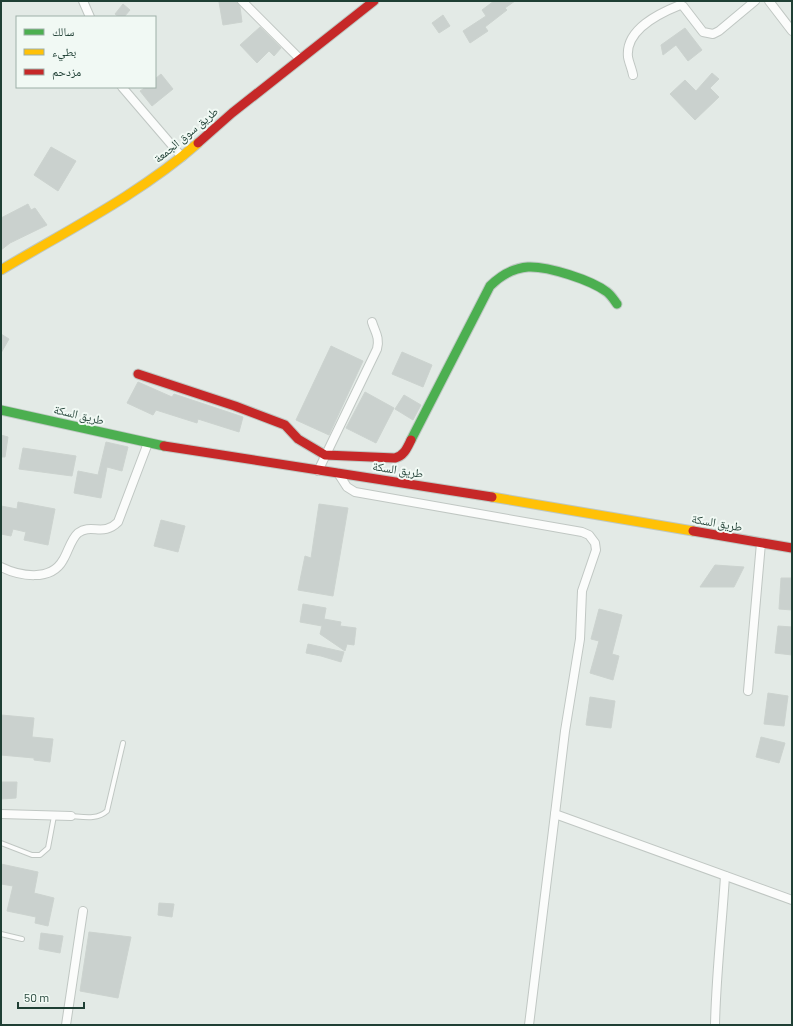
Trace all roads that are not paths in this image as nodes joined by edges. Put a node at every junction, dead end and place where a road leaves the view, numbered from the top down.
1 (83, 1) edge
2 (242, 1) edge
3 (374, 1) edge
4 (755, 1) edge
5 (769, 1) edge
6 (90, 16) edge
7 (792, 30) edge
8 (300, 59) junction
9 (634, 75) dead end
10 (123, 88) edge
11 (182, 157) junction
12 (1, 270) edge
13 (616, 304) dead end
14 (372, 322) dead end
15 (138, 374) dead end
16 (1, 410) edge
17 (148, 443) junction
18 (325, 455) junction
19 (318, 471) junction
20 (338, 473) junction
21 (761, 542) junction
22 (792, 548) edge
23 (1, 567) edge
24 (748, 691) dead end
25 (123, 743) dead end
26 (1, 814) edge
27 (555, 814) junction
28 (54, 816) junction
29 (71, 816) joint
30 (1, 843) edge
31 (725, 876) junction
32 (792, 900) edge
33 (83, 911) dead end
34 (1, 934) edge
35 (22, 939) dead end
36 (66, 1025) edge
37 (529, 1025) edge
38 (715, 1025) edge

1 - 6 street
2 - 8 street
3 - 8 main road, طريق سوق الجمعة
4 - 9 street
5 - 7 street
8 - 11 main road, طريق سوق الجمعة
10 - 11 street
11 - 12 main road, طريق سوق الجمعة
13 - 18 main road
14 - 18 street
15 - 18 main road
16 - 17 main road, طريق السكة
17 - 19 main road, طريق السكة
17 - 23 street
18 - 19 street
19 - 20 main road, طريق السكة
20 - 21 main road, طريق السكة
20 - 27 street
21 - 22 main road, طريق السكة
21 - 24 street
25 - 29 lane
26 - 28 street
27 - 31 street
27 - 37 street
28 - 29 street
28 - 30 lane
31 - 32 street
31 - 38 street
33 - 36 street
34 - 35 lane

